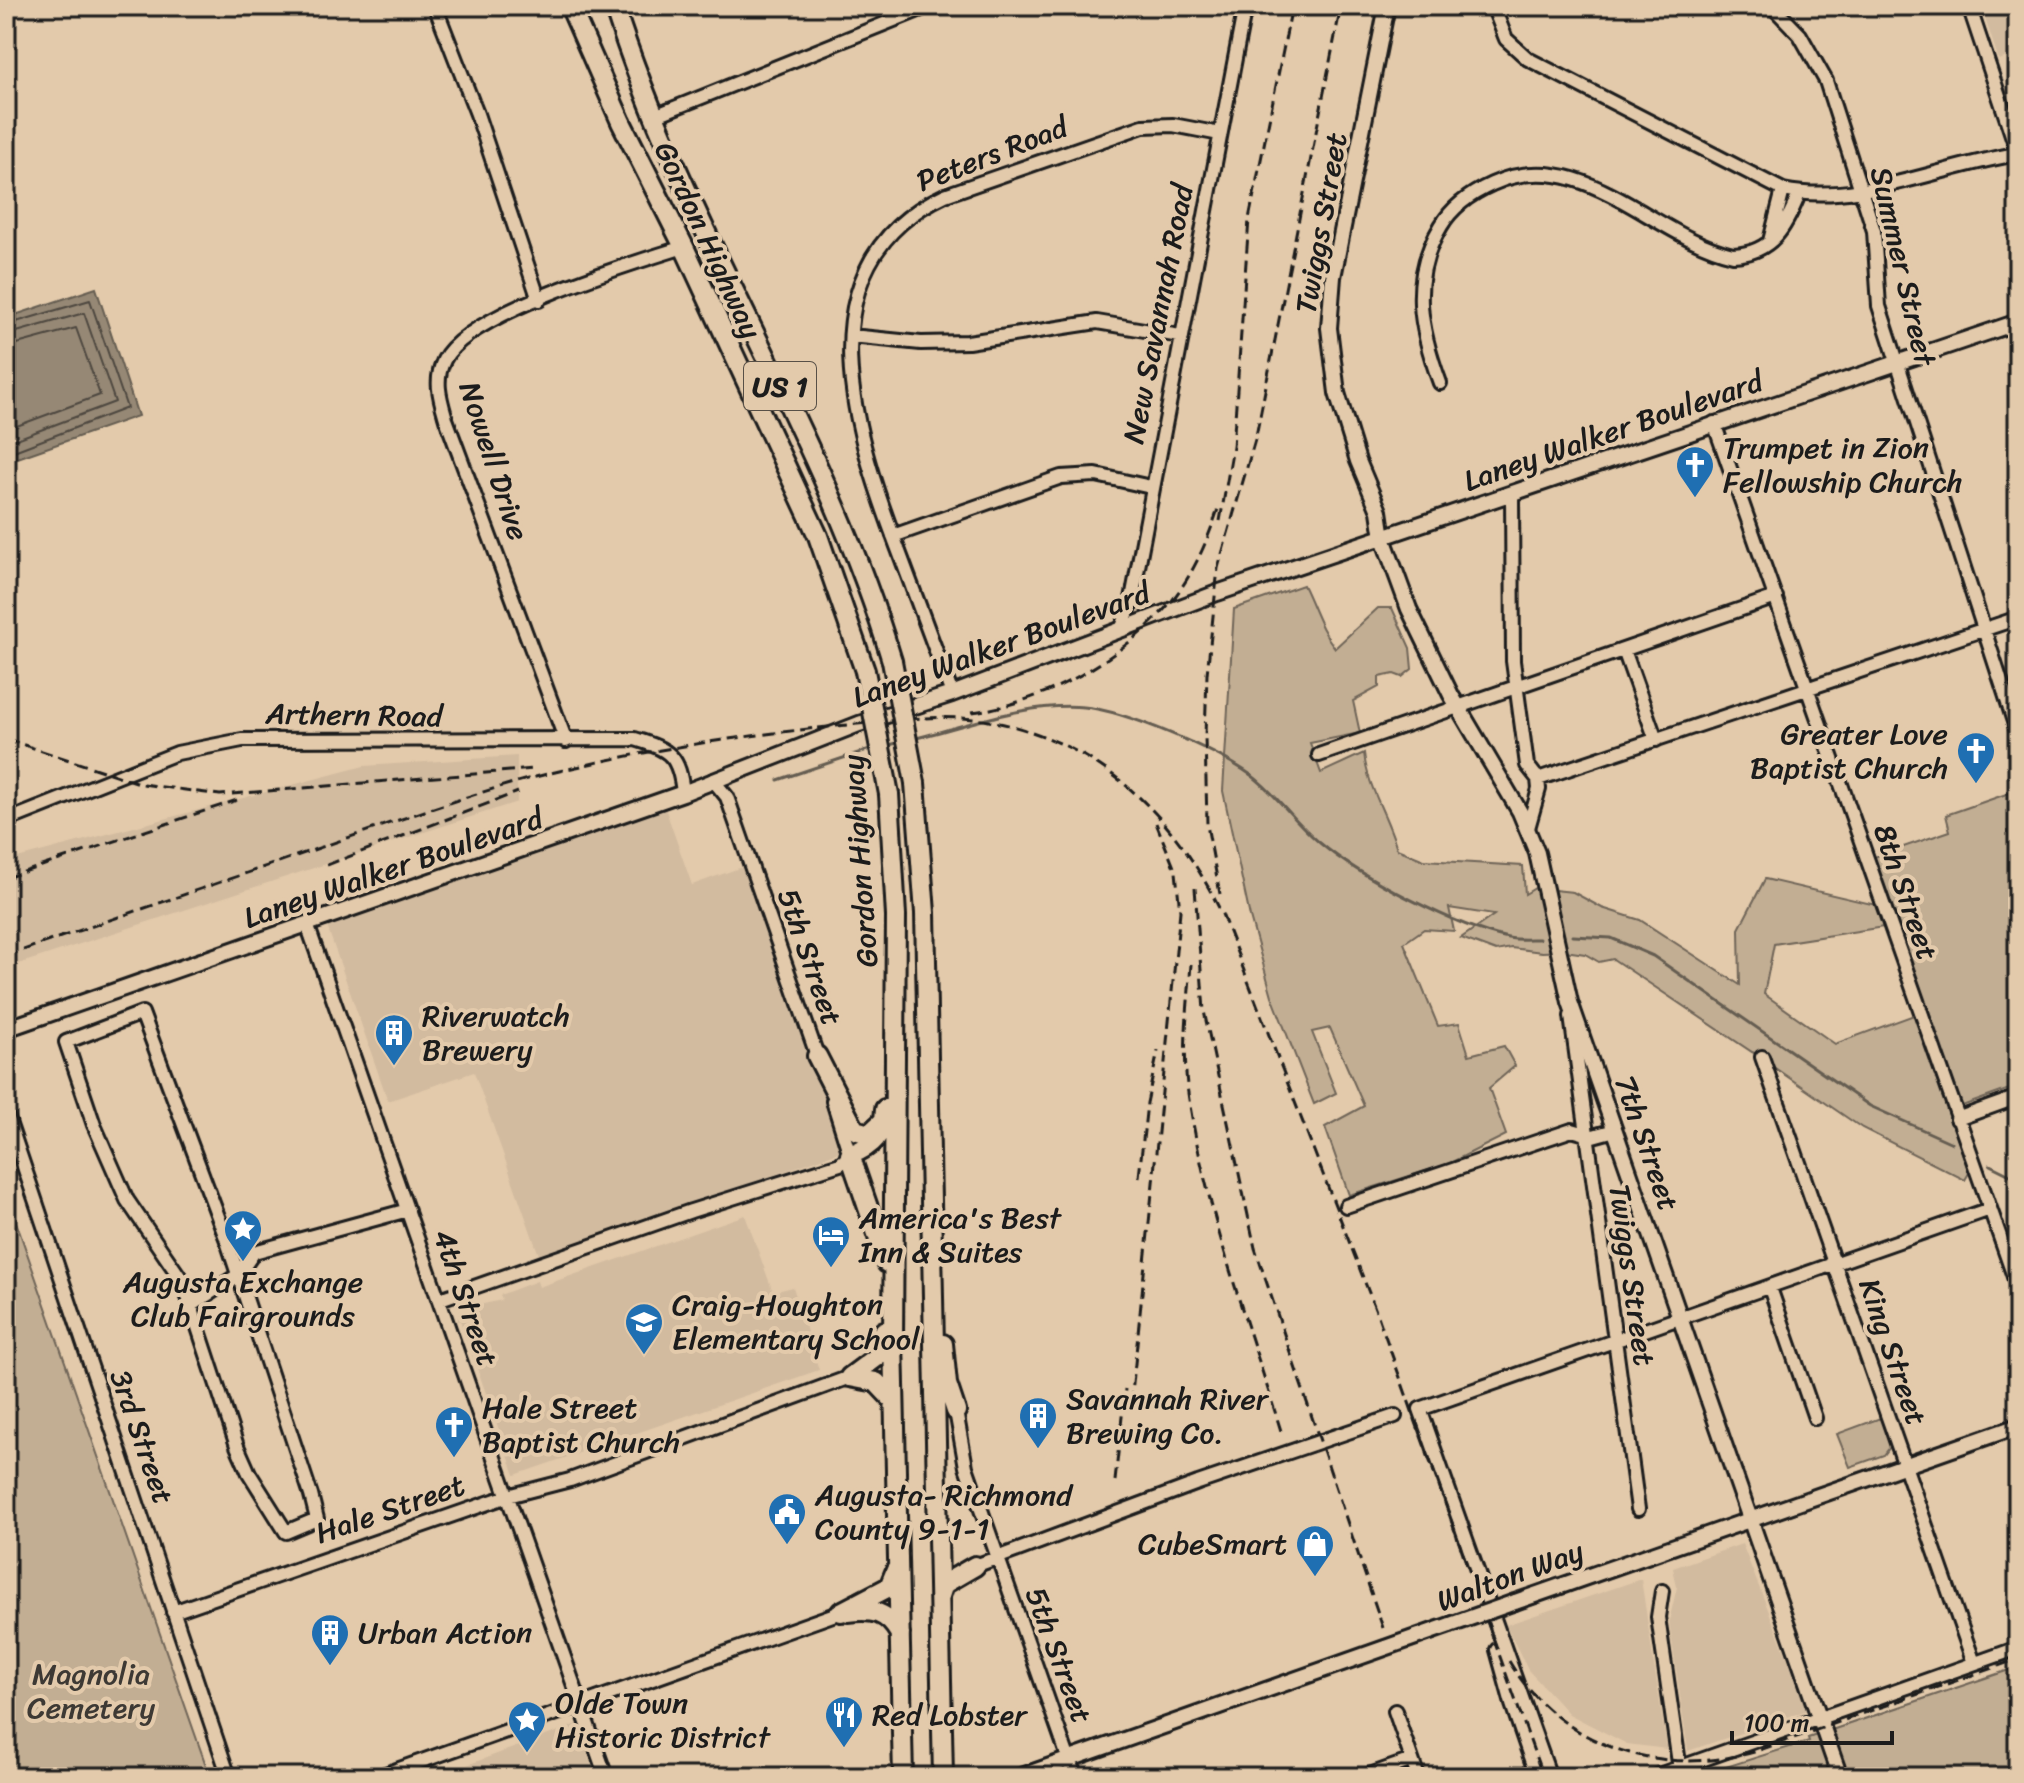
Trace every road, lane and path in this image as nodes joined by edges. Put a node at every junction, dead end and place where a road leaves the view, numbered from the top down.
1 (435, 6) edge
2 (570, 6) edge
3 (614, 6) edge
4 (929, 6) edge
5 (1245, 6) edge
6 (1387, 6) edge
7 (1493, 6) edge
8 (1772, 6) edge
9 (1969, 6) edge
10 (652, 117) junction
11 (1220, 134) junction
12 (2018, 154) edge
13 (1862, 188) junction
14 (1783, 190) junction
15 (1799, 194) junction
16 (1769, 243) junction
17 (684, 247) junction
18 (539, 300) junction
19 (2018, 322) edge
20 (851, 336) junction
21 (1180, 336) junction
22 (1896, 361) junction
23 (1440, 383) dead end
24 (1714, 423) junction
25 (1151, 487) junction
26 (1512, 494) junction
27 (893, 536) junction
28 (1383, 538) junction
29 (1776, 597) junction
30 (2018, 618) edge
31 (1983, 629) junction
32 (1121, 630) junction
33 (1624, 650) junction
34 (1517, 687) junction
35 (1808, 688) junction
36 (952, 694) junction
37 (1458, 707) junction
38 (2018, 734) edge
39 (1656, 740) junction
40 (566, 741) junction
41 (1319, 755) dead end
42 (1538, 779) junction
43 (713, 780) junction
44 (683, 793) junction
45 (6, 821) edge
46 (1528, 828) junction
47 (893, 838) junction
48 (308, 927) junction
49 (1570, 1002) junction
50 (6, 1029) edge
51 (817, 1056) junction
52 (1762, 1057) dead end
53 (2018, 1097) edge
54 (6, 1113) edge
55 (885, 1119) junction
56 (1959, 1124) junction
57 (1615, 1130) junction
58 (1585, 1133) junction
59 (850, 1155) junction
60 (1346, 1206) dead end
61 (1990, 1209) junction
62 (408, 1210) junction
63 (894, 1225) junction
64 (930, 1244) junction
65 (887, 1264) junction
66 (1835, 1265) junction
67 (238, 1275) junction
68 (893, 1283) junction
69 (1770, 1288) junction
70 (2018, 1288) edge
71 (440, 1299) junction
72 (190, 1306) junction
73 (1681, 1319) junction
74 (1615, 1343) junction
75 (850, 1377) junction
76 (894, 1401) junction
77 (956, 1411) joint
78 (1395, 1416) dead end
79 (1815, 1418) dead end
80 (2018, 1426) edge
81 (1904, 1463) junction
82 (508, 1496) junction
83 (1638, 1509) dead end
84 (1750, 1517) junction
85 (937, 1530) junction
86 (997, 1557) junction
87 (898, 1564) junction
88 (975, 1566) junction
89 (1476, 1569) junction
90 (1662, 1591) dead end
91 (938, 1607) junction
92 (173, 1612) junction
93 (841, 1612) junction
94 (900, 1635) junction
95 (2018, 1648) edge
96 (1974, 1663) junction
97 (581, 1704) junction
98 (1395, 1711) dead end
99 (1820, 1717) junction
100 (942, 1746) junction
101 (1069, 1760) junction
102 (1412, 1760) junction
103 (1680, 1772) edge
104 (229, 1777) edge
105 (377, 1777) edge
106 (606, 1777) edge
107 (903, 1777) edge
108 (943, 1777) edge
109 (954, 1777) edge
110 (1019, 1777) edge
111 (1075, 1777) edge
112 (1364, 1777) edge
113 (1418, 1777) edge
114 (1537, 1777) edge
115 (1550, 1777) edge
116 (1653, 1777) edge
117 (1840, 1777) edge

1 - 18 street
2 - 17 highway, Gordon Highway / US 1
3 - 10 highway, Gordon Highway / US 1
4 - 10 street
5 - 11 street, New Savannah Road
6 - 28 main road, Twiggs Street
7 - 14 street
8 - 13 street, Summer Street
9 - 12 street
10 - 64 highway, Gordon Highway / US 1, bridge
11 - 20 street, Peters Road
11 - 21 street, New Savannah Road
12 - 13 street
13 - 15 street
13 - 22 street, Summer Street
14 - 15 street
14 - 16 street
15 - 16 street
16 - 23 street
17 - 18 street, Nowell Drive
17 - 47 highway, Gordon Highway / US 1, bridge
18 - 40 street, Nowell Drive
19 - 22 main road, Laney Walker Boulevard
20 - 21 street
20 - 27 street, Peters Road
21 - 25 street, New Savannah Road
22 - 24 main road, Laney Walker Boulevard
22 - 31 street, Summer Street
24 - 26 main road, Laney Walker Boulevard
24 - 29 street, 8th Street
25 - 27 street
25 - 32 street, New Savannah Road
26 - 28 main road, Laney Walker Boulevard
26 - 34 street
27 - 36 street, Peters Road
28 - 32 main road, Laney Walker Boulevard
28 - 37 main road, 7th Street
29 - 33 street
29 - 35 street, 8th Street
30 - 31 street
31 - 35 street
31 - 38 street, Summer Street
32 - 36 main road, Laney Walker Boulevard
33 - 34 street
33 - 39 street
34 - 37 street
34 - 42 street
35 - 39 street
35 - 56 street, 8th Street
36 - 43 main road, Laney Walker Boulevard
37 - 41 street
37 - 46 main road, 7th Street
39 - 42 street
40 - 44 street, Arthern Road
40 - 45 street, Arthern Road
42 - 46 street
43 - 44 main road, Laney Walker Boulevard
43 - 51 street, 5th Street
44 - 48 main road, Laney Walker Boulevard
46 - 49 main road, 7th Street
47 - 55 highway
47 - 63 highway, Gordon Highway / US 1
48 - 50 main road, Laney Walker Boulevard
48 - 62 street, 4th Street
49 - 57 main road, 7th Street
49 - 58 street, Twiggs Street
51 - 55 highway
51 - 59 street, 5th Street
52 - 66 street, King Street
53 - 56 street
54 - 92 street, 3rd Street
55 - 59 highway
56 - 61 street, 8th Street
57 - 58 street
57 - 73 main road, 7th Street
58 - 60 street
58 - 74 street, Twiggs Street
59 - 65 highway
59 - 71 street
61 - 66 street
61 - 70 street, 8th Street
62 - 67 street
62 - 71 street, 4th Street
63 - 65 highway
63 - 68 highway, Gordon Highway / US 1
64 - 77 highway
64 - 85 highway, Gordon Highway / US 1
65 - 68 highway
65 - 75 highway
66 - 69 street
66 - 81 street, King Street
67 - 72 street
67 - 72 street
67 - 72 street
68 - 76 highway, Gordon Highway / US 1
69 - 73 street
69 - 79 street
71 - 82 street, 4th Street
73 - 74 street
73 - 84 main road, 7th Street
74 - 83 street, Twiggs Street
74 - 89 street
75 - 76 highway
75 - 82 street, Hale Street
76 - 87 highway, Gordon Highway / US 1
77 - 86 street, 5th Street
78 - 86 street
80 - 81 main road, Walton Way
81 - 84 main road, Walton Way
81 - 96 street, King Street
82 - 92 street, Hale Street
82 - 97 street, 4th Street
84 - 99 main road, 7th Street
84 - 101 main road, Walton Way, bridge
85 - 88 highway
85 - 91 highway, Gordon Highway / US 1
86 - 88 street
86 - 101 street, 5th Street
87 - 93 highway
87 - 94 highway, Gordon Highway / US 1
88 - 91 highway
89 - 114 street
89 - 115 street
90 - 103 street
91 - 100 highway, Gordon Highway / US 1
92 - 104 street, 3rd Street
93 - 94 highway
93 - 97 street
94 - 107 highway, Gordon Highway / US 1
95 - 96 street
96 - 99 street
97 - 105 street
97 - 106 street, 4th Street
98 - 102 street
99 - 103 street
99 - 117 main road, 7th Street
100 - 108 highway, Gordon Highway / US 1
100 - 109 highway
101 - 110 main road, Walton Way
101 - 111 main road, 5th Street
102 - 112 street
102 - 113 street
103 - 116 street

